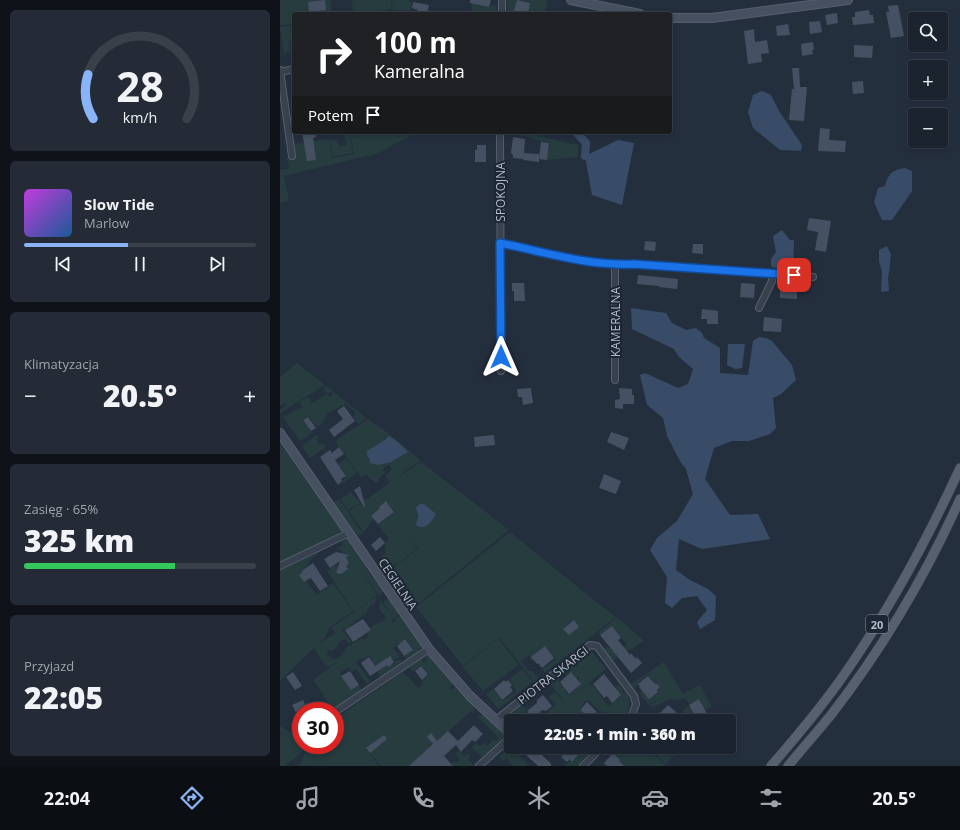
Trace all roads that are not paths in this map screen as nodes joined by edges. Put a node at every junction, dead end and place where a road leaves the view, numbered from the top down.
1 (502, 0) edge
2 (571, 0) edge
3 (848, 0) edge
4 (502, 12) edge
5 (630, 12) edge
6 (672, 18) edge
7 (292, 69) edge
8 (280, 71) edge
9 (292, 115) edge
10 (286, 116) junction
11 (500, 134) edge
12 (292, 156) dead end
13 (500, 243) junction
14 (616, 264) junction
15 (773, 273) junction
16 (813, 277) dead end
17 (758, 308) dead end
18 (501, 371) dead end
19 (615, 380) dead end
20 (280, 433) edge
21 (960, 468) edge
22 (960, 499) edge
23 (349, 533) junction
24 (280, 566) edge
25 (429, 649) junction
26 (344, 706) edge
27 (632, 714) edge
28 (496, 720) junction
29 (504, 727) edge
30 (504, 743) edge
31 (533, 754) edge
32 (595, 754) edge
33 (479, 766) edge
34 (546, 766) edge
35 (583, 766) edge
36 (771, 766) edge
37 (788, 766) edge

1 - 4 street
2 - 5 street
3 - 6 street
7 - 8 street
8 - 10 street
9 - 10 street
10 - 12 street
11 - 13 street, SPOKOJNA
13 - 14 street
13 - 18 street, SPOKOJNA
14 - 15 street
14 - 19 street, KAMERALNA
15 - 16 street
15 - 17 street
20 - 23 street, CEGIELNIA
21 - 36 main road, 20
22 - 37 main road, 20
23 - 24 street
23 - 25 street, CEGIELNIA
25 - 26 street
25 - 28 street, CEGIELNIA
27 - 28 street, PIOTRA SKARGI
28 - 29 street, CEGIELNIA
30 - 33 street
31 - 34 street
32 - 35 street

